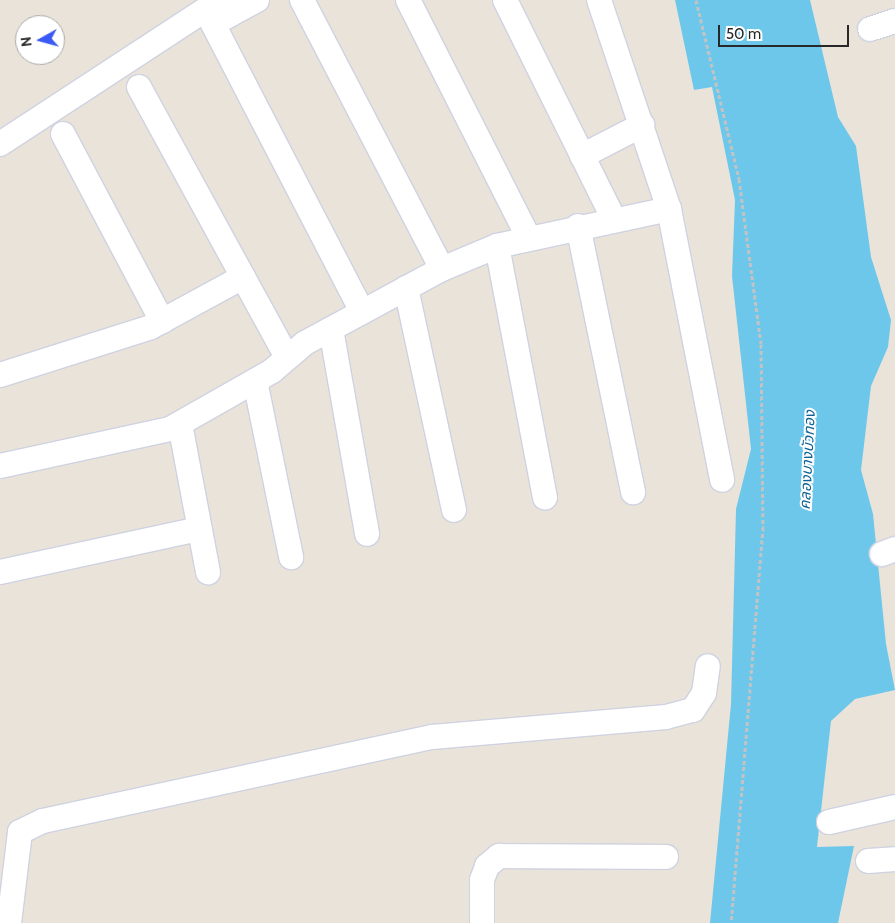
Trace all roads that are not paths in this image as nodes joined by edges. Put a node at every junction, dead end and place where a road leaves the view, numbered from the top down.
1 (220, 0) edge
2 (257, 0) edge
3 (302, 0) edge
4 (408, 0) edge
5 (505, 0) edge
6 (599, 0) edge
7 (895, 21) edge
8 (870, 28) dead end
9 (138, 88) dead end
10 (642, 125) junction
11 (63, 134) dead end
12 (0, 144) edge
13 (582, 156) junction
14 (668, 209) junction
15 (613, 218) junction
16 (578, 226) junction
17 (529, 238) junction
18 (497, 246) junction
19 (442, 269) junction
20 (243, 277) junction
21 (406, 288) junction
22 (362, 312) junction
23 (162, 321) junction
24 (331, 329) junction
25 (286, 356) junction
26 (0, 375) edge
27 (255, 381) junction
28 (180, 424) junction
29 (0, 466) edge
30 (722, 480) dead end
31 (633, 492) dead end
32 (545, 497) dead end
33 (454, 510) dead end
34 (200, 529) junction
35 (367, 534) dead end
36 (291, 557) dead end
37 (0, 572) edge
38 (208, 572) dead end
39 (708, 666) dead end
40 (895, 807) edge
41 (829, 822) dead end
42 (666, 857) dead end
43 (895, 859) edge
44 (868, 861) dead end
45 (9, 923) edge
46 (482, 923) edge

1 - 12 street
2 - 22 street
3 - 19 street
4 - 17 street
5 - 13 street
6 - 10 street
7 - 8 street
9 - 20 street
10 - 13 street
10 - 14 street
11 - 23 street
13 - 15 street
14 - 15 street
14 - 30 street
15 - 16 street
16 - 17 street
16 - 31 street
17 - 18 street
18 - 19 street
18 - 32 street
19 - 21 street
20 - 23 street
20 - 25 street
21 - 22 street
21 - 33 street
22 - 24 street
23 - 26 street
24 - 25 street
24 - 35 street
25 - 27 street
27 - 28 street
27 - 36 street
28 - 29 street
28 - 34 street
34 - 37 street
34 - 38 street
39 - 45 street
40 - 41 street
42 - 46 street
43 - 44 street

